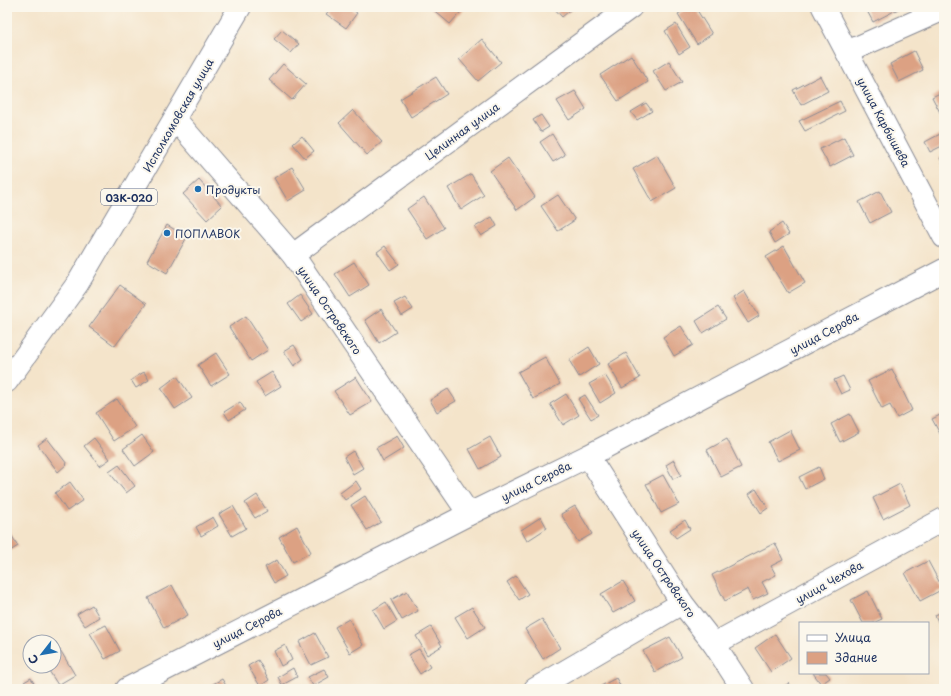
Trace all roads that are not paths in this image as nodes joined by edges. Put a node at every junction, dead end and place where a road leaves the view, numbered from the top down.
1 (240, 7) edge
2 (631, 7) edge
3 (823, 7) edge
4 (944, 9) edge
5 (847, 52) junction
6 (175, 119) junction
7 (944, 237) edge
8 (293, 255) junction
9 (944, 270) edge
10 (7, 381) edge
11 (588, 456) junction
12 (469, 514) junction
13 (944, 519) edge
14 (682, 603) junction
15 (714, 644) junction
16 (127, 689) edge
17 (535, 689) edge
18 (743, 689) edge

1 - 6 street, Исполкомовская улица / 03К-020
2 - 8 street, Целинная улица
3 - 5 street, улица Карбышева
4 - 5 street
5 - 7 street, улица Карбышева
6 - 8 street, улица Островского
6 - 10 street, Исполкомовская улица / 03К-020
8 - 12 street, улица Островского
9 - 11 street, улица Серова
11 - 12 street, улица Серова
11 - 14 street, улица Островского
12 - 16 street, улица Серова
13 - 15 street, улица Чехова
14 - 15 street, улица Островского
14 - 17 street
15 - 18 street, улица Островского

